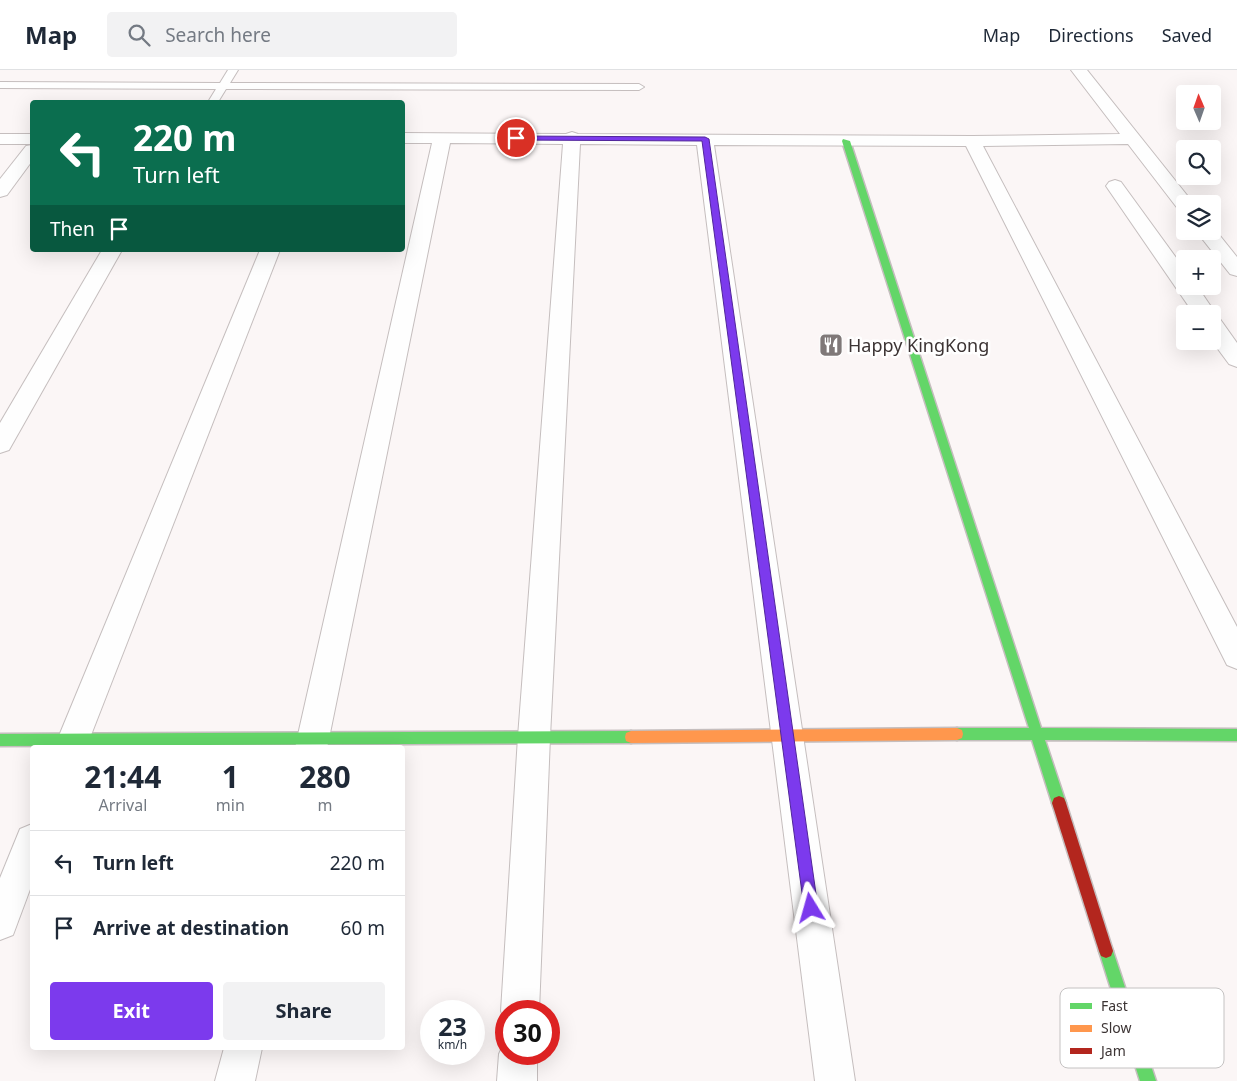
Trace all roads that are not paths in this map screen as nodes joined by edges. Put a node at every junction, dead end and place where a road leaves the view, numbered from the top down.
1 (234, 70) edge
2 (1079, 70) edge
3 (0, 85) edge
4 (224, 86) junction
5 (639, 87) dead end
6 (214, 100) edge
7 (572, 137) junction
8 (405, 138) edge
9 (442, 138) junction
10 (1132, 138) junction
11 (0, 139) edge
12 (30, 139) edge
13 (705, 139) junction
14 (846, 141) junction
15 (972, 141) junction
16 (30, 153) edge
17 (1115, 186) dead end
18 (0, 192) edge
19 (1177, 195) edge
20 (1213, 240) edge
21 (111, 252) edge
22 (269, 252) edge
23 (1237, 270) edge
24 (1176, 273) edge
25 (1221, 337) edge
26 (1237, 359) edge
27 (0, 444) edge
28 (1237, 656) edge
29 (1036, 734) junction
30 (786, 735) junction
31 (1237, 735) edge
32 (534, 737) junction
33 (0, 740) edge
34 (71, 744) edge
35 (312, 744) edge
36 (30, 846) edge
37 (0, 922) edge
38 (1118, 988) edge
39 (521, 1000) edge
40 (243, 1050) edge
41 (518, 1065) edge
42 (1144, 1068) edge
43 (235, 1081) edge
44 (517, 1081) edge
45 (835, 1081) edge
46 (1148, 1081) edge

1 - 4 lane
2 - 10 street
3 - 4 lane
4 - 5 lane
4 - 6 lane
7 - 9 street
7 - 13 street
7 - 32 street
8 - 9 street
9 - 35 street
10 - 15 street
10 - 19 street
11 - 12 street
13 - 14 street
13 - 30 street
14 - 15 street
14 - 29 street
15 - 28 street
16 - 18 street
17 - 24 street
20 - 23 street
21 - 27 street
22 - 34 street
25 - 26 street
29 - 30 street
29 - 31 street
29 - 38 street
30 - 32 street
30 - 45 street
32 - 35 street
32 - 39 street
33 - 34 street
34 - 35 street
36 - 37 street
40 - 43 street
41 - 44 street
42 - 46 street

